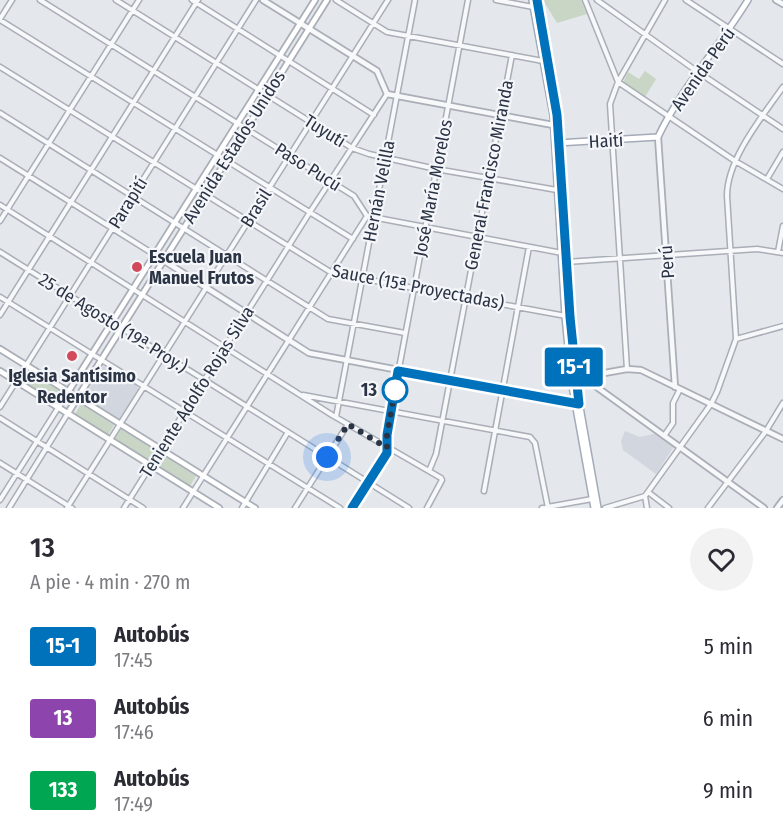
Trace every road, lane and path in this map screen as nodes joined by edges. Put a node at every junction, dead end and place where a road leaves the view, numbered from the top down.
1 (12, 0) edge
2 (40, 0) edge
3 (116, 0) edge
4 (139, 0) edge
5 (192, 0) edge
6 (256, 0) edge
7 (263, 0) edge
8 (315, 0) edge
9 (327, 0) edge
10 (336, 0) edge
11 (388, 0) edge
12 (415, 0) edge
13 (468, 0) edge
14 (496, 0) edge
15 (537, 0) edge
16 (585, 0) edge
17 (597, 0) edge
18 (665, 0) edge
19 (686, 0) edge
20 (748, 0) edge
21 (776, 0) edge
22 (197, 2) edge
23 (783, 4) edge
24 (534, 5) edge
25 (133, 10) junction
26 (0, 19) edge
27 (301, 23) junction
28 (372, 23) junction
29 (309, 28) junction
30 (238, 29) junction
31 (730, 30) junction
32 (645, 34) junction
33 (408, 36) junction
34 (175, 37) junction
35 (111, 44) junction
36 (460, 46) junction
37 (352, 55) junction
38 (512, 55) junction
39 (280, 56) junction
40 (289, 61) junction
41 (544, 61) junction
42 (216, 63) junction
43 (783, 64) edge
44 (0, 67) edge
45 (154, 71) junction
46 (698, 72) junction
47 (91, 76) junction
48 (618, 82) junction
49 (783, 87) edge
50 (331, 88) junction
51 (259, 90) junction
52 (387, 94) junction
53 (267, 95) junction
54 (397, 96) junction
55 (195, 97) junction
56 (134, 103) junction
57 (448, 106) junction
58 (70, 110) junction
59 (0, 113) edge
60 (374, 115) junction
61 (501, 116) junction
62 (670, 116) junction
63 (763, 116) junction
64 (310, 122) junction
65 (238, 123) junction
66 (554, 125) junction
67 (246, 128) junction
68 (175, 129) junction
69 (783, 129) edge
70 (112, 137) junction
71 (658, 138) junction
72 (612, 141) junction
73 (557, 143) junction
74 (48, 144) junction
75 (352, 148) junction
76 (783, 152) edge
77 (218, 155) junction
78 (289, 155) junction
79 (0, 158) edge
80 (385, 158) junction
81 (226, 160) junction
82 (735, 161) junction
83 (154, 162) junction
84 (436, 169) junction
85 (91, 171) junction
86 (28, 176) junction
87 (490, 178) junction
88 (767, 179) junction
89 (330, 181) junction
90 (269, 187) junction
91 (196, 189) junction
92 (783, 189) edge
93 (559, 190) junction
94 (205, 194) junction
95 (132, 197) junction
96 (71, 203) junction
97 (0, 205) edge
98 (7, 209) junction
99 (310, 212) junction
100 (367, 216) junction
101 (373, 218) junction
102 (0, 221) edge
103 (248, 221) junction
104 (174, 224) junction
105 (783, 226) edge
106 (425, 228) junction
107 (112, 229) junction
108 (183, 229) junction
109 (50, 236) junction
110 (478, 238) junction
111 (353, 240) junction
112 (288, 246) junction
113 (529, 247) junction
114 (730, 251) junction
115 (0, 252) edge
116 (781, 252) edge
117 (563, 254) junction
118 (155, 255) junction
119 (667, 255) junction
120 (225, 256) junction
121 (619, 258) junction
122 (163, 261) junction
123 (91, 262) junction
124 (564, 262) junction
125 (28, 270) junction
126 (332, 273) junction
127 (362, 279) junction
128 (266, 282) junction
129 (206, 287) junction
130 (414, 288) junction
131 (133, 289) junction
132 (142, 294) junction
133 (70, 296) junction
134 (0, 297) edge
135 (465, 298) junction
136 (8, 302) junction
137 (518, 307) junction
138 (309, 308) junction
139 (246, 314) junction
140 (0, 315) edge
141 (567, 316) junction
142 (184, 321) junction
143 (112, 322) junction
144 (353, 324) junction
145 (783, 326) edge
146 (50, 328) junction
147 (121, 328) junction
148 (405, 333) junction
149 (736, 339) junction
150 (288, 341) junction
151 (225, 347) junction
152 (0, 349) edge
153 (164, 354) junction
154 (92, 355) junction
155 (101, 360) junction
156 (346, 361) junction
157 (26, 365) junction
158 (627, 369) junction
159 (0, 371) edge
160 (398, 371) junction
161 (268, 374) junction
162 (602, 374) junction
163 (204, 380) junction
164 (450, 380) junction
165 (16, 381) junction
166 (573, 381) junction
167 (143, 386) junction
168 (597, 387) junction
169 (675, 387) junction
170 (680, 389) junction
171 (502, 390) junction
172 (68, 392) junction
173 (300, 394) junction
174 (77, 398) junction
175 (338, 401) junction
176 (783, 403) edge
177 (577, 404) junction
178 (711, 404) junction
179 (247, 406) junction
180 (0, 407) edge
181 (58, 408) junction
182 (391, 411) junction
183 (184, 412) junction
184 (68, 413) junction
185 (336, 417) junction
186 (0, 418) edge
187 (443, 421) junction
188 (120, 424) junction
189 (348, 424) junction
190 (495, 430) junction
191 (766, 431) junction
192 (288, 432) junction
193 (664, 436) junction
194 (227, 438) junction
195 (110, 440) junction
196 (783, 440) edge
197 (37, 441) junction
198 (46, 447) junction
199 (680, 447) junction
200 (387, 448) junction
201 (161, 449) junction
202 (327, 457) junction
203 (0, 463) edge
204 (269, 464) junction
205 (151, 465) junction
206 (429, 471) junction
207 (17, 473) junction
208 (88, 473) junction
209 (203, 476) junction
210 (26, 479) junction
211 (727, 482) junction
212 (368, 483) junction
213 (307, 488) junction
214 (193, 492) junction
215 (484, 492) dead end
216 (646, 494) junction
217 (130, 499) junction
218 (592, 499) junction
219 (0, 500) edge
220 (783, 500) edge
221 (246, 502) junction
222 (69, 507) edge
223 (9, 508) edge
224 (124, 508) edge
225 (144, 508) edge
226 (183, 508) edge
227 (219, 508) edge
228 (242, 508) edge
229 (255, 508) edge
230 (295, 508) edge
231 (340, 508) edge
232 (352, 508) edge
233 (409, 508) edge
234 (427, 508) edge
235 (542, 508) edge
236 (547, 508) edge
237 (596, 508) edge
238 (605, 508) edge
239 (647, 508) edge
240 (669, 508) edge
241 (708, 508) edge
242 (764, 508) edge
243 (777, 508) edge

1 - 26 street
2 - 35 street, Paso Pucú
3 - 25 street, Tuyutí
4 - 25 street
5 - 22 street
6 - 30 street, Parapití
7 - 27 street
8 - 27 main road, Avenida Estados Unidos
9 - 29 main road, Avenida Estados Unidos
10 - 28 street
11 - 28 street, Brasil
12 - 33 street, Hernán Velilla
13 - 36 street, José María Morelos
14 - 24 street
15 - 24 main road
16 - 48 street
17 - 32 street
18 - 32 street
19 - 31 street
20 - 31 main road, Avenida Perú
21 - 23 street
22 - 30 street
22 - 34 street
24 - 41 main road
24 - 73 main road
25 - 34 street, Tuyutí
25 - 35 street
26 - 47 street
27 - 29 street
27 - 39 main road, Avenida Estados Unidos
28 - 33 street
28 - 37 street, Brasil
29 - 37 street
29 - 40 main road, Avenida Estados Unidos
30 - 39 street
30 - 42 street, Parapití
31 - 43 street
31 - 46 main road, Avenida Perú
32 - 46 street
32 - 48 street
33 - 36 street
33 - 54 street, Hernán Velilla
34 - 42 street, Tuyutí
34 - 45 street
35 - 45 street, Paso Pucú
35 - 47 street
36 - 38 street
36 - 57 street, José María Morelos
37 - 50 street, Brasil
37 - 52 street
38 - 41 street
38 - 61 street, General Francisco Miranda
39 - 40 street
39 - 51 main road, Avenida Estados Unidos
40 - 50 street
40 - 53 main road, Avenida Estados Unidos
41 - 66 main road
42 - 51 street, Tuyutí
42 - 55 street, Parapití
44 - 58 street, Sauce (15ª Proyectadas)
45 - 55 street, Paso Pucú
45 - 56 street
46 - 62 main road, Avenida Perú
46 - 63 street
47 - 56 street
47 - 58 street
48 - 62 street
48 - 72 street
49 - 63 street
50 - 60 street
50 - 64 street, Brasil
51 - 53 street, Tuyutí
51 - 65 main road, Avenida Estados Unidos
52 - 54 street
52 - 60 street, Teniente Adolfo Rojas Silva
53 - 64 street, Tuyutí
53 - 67 main road, Avenida Estados Unidos
54 - 57 street
54 - 80 street, Hernán Velilla
55 - 65 street, Paso Pucú
55 - 68 street, Parapití
56 - 68 street
56 - 70 street
57 - 61 street
57 - 84 street, José María Morelos
58 - 70 street, Sauce (15ª Proyectadas)
58 - 74 street
59 - 74 street
60 - 75 street, Teniente Adolfo Rojas Silva
61 - 66 street
61 - 87 street, General Francisco Miranda
62 - 71 main road, Avenida Perú
62 - 82 street
63 - 69 street
63 - 82 street
64 - 75 street, Tuyutí
64 - 78 street, Brasil
65 - 67 street, Paso Pucú
65 - 77 main road, Avenida Estados Unidos
66 - 73 main road
67 - 78 street, Paso Pucú
67 - 81 main road, Avenida Estados Unidos
68 - 77 street
68 - 83 street, Parapití
70 - 83 street, Sauce (15ª Proyectadas)
70 - 85 street
71 - 72 main road, Haití
71 - 119 street, Perú
72 - 73 main road, Haití
72 - 121 street
73 - 93 main road
74 - 85 street
74 - 86 street
75 - 80 street, Tuyutí
75 - 89 street, Teniente Adolfo Rojas Silva
76 - 88 street
77 - 81 street
77 - 91 main road, Avenida Estados Unidos
78 - 89 street, Paso Pucú
78 - 90 street, Brasil
79 - 86 street
80 - 84 street, Tuyutí
80 - 101 street, Hernán Velilla
81 - 90 street
81 - 94 main road, Avenida Estados Unidos
82 - 88 street
82 - 114 street
83 - 91 street, Sauce (15ª Proyectadas)
83 - 95 street, Parapití
84 - 87 street, Tuyutí
84 - 106 street, José María Morelos
85 - 95 street
85 - 96 street
86 - 96 street
86 - 98 street
87 - 93 street, Tuyutí
87 - 110 street, General Francisco Miranda
88 - 92 street
89 - 99 street, Teniente Adolfo Rojas Silva
89 - 100 street, Paso Pucú
90 - 99 street
90 - 103 street, Brasil
91 - 94 street, Sauce (15ª Proyectadas)
91 - 104 main road, Avenida Estados Unidos
93 - 117 main road
94 - 103 street, Sauce (15ª Proyectadas)
94 - 108 main road, Avenida Estados Unidos
95 - 104 street
95 - 107 street, Parapití
96 - 107 street
96 - 109 street
97 - 98 street
98 - 102 street
98 - 109 street
99 - 111 street
99 - 112 street, Teniente Adolfo Rojas Silva
100 - 101 street
100 - 111 street
101 - 106 street
101 - 127 street, Hernán Velilla
103 - 112 street, Sauce (15ª Proyectadas)
103 - 120 street, Brasil
104 - 108 street
104 - 118 main road, Avenida Estados Unidos
105 - 116 street
106 - 110 street
106 - 130 street, José María Morelos
107 - 118 street
107 - 123 street, Parapití
108 - 120 street
108 - 122 main road, Avenida Estados Unidos
109 - 123 street
109 - 125 street
110 - 113 street
110 - 135 street, General Francisco Miranda
111 - 126 street
112 - 126 street, Sauce (15ª Proyectadas)
112 - 128 street, Teniente Adolfo Rojas Silva
113 - 117 street
113 - 137 street
114 - 116 street
114 - 119 street
114 - 149 street
115 - 125 street, 25 de Agosto (19ª Proy.)
117 - 124 main road
118 - 122 street
118 - 131 main road, Avenida Estados Unidos
119 - 121 street
119 - 169 street, Perú
120 - 128 street
120 - 129 street, Brasil
121 - 124 street
121 - 158 street
122 - 129 street
122 - 132 main road, Avenida Estados Unidos
123 - 131 street
123 - 133 street, Parapití
124 - 141 main road
125 - 133 street, 25 de Agosto (19ª Proy.)
125 - 136 street
126 - 127 street, Sauce (15ª Proyectadas)
126 - 138 street
127 - 130 street, Sauce (15ª Proyectadas)
127 - 144 street, Hernán Velilla
128 - 138 street
128 - 139 street, Teniente Adolfo Rojas Silva
129 - 139 street
129 - 142 street, Brasil
130 - 135 street, Sauce (15ª Proyectadas)
130 - 148 street, José María Morelos
131 - 132 street
131 - 143 main road, Avenida Estados Unidos
132 - 142 street
132 - 147 main road, Avenida Estados Unidos
133 - 143 street, 25 de Agosto (19ª Proy.)
133 - 146 street, Parapití
134 - 136 street
135 - 137 street, Sauce (15ª Proyectadas)
135 - 164 street, General Francisco Miranda
136 - 140 street
136 - 146 street
137 - 141 street, Sauce (15ª Proyectadas)
137 - 171 street
138 - 144 street
138 - 150 street
139 - 150 street
139 - 151 street, Teniente Adolfo Rojas Silva
141 - 166 main road
142 - 151 street
142 - 153 street, Brasil
143 - 147 street, 25 de Agosto (19ª Proy.)
143 - 154 main road, Avenida Estados Unidos
144 - 148 street
144 - 156 street, Hernán Velilla
145 - 149 street
146 - 154 street
146 - 157 street, Parapití
147 - 153 street, 25 de Agosto (19ª Proy.)
147 - 155 main road, Avenida Estados Unidos
148 - 160 street, José María Morelos
149 - 178 street
150 - 156 street
150 - 161 street
151 - 161 street
151 - 163 street, Teniente Adolfo Rojas Silva
152 - 157 main road
153 - 163 street, 25 de Agosto (19ª Proy.)
153 - 167 street, Brasil
154 - 155 street
154 - 172 main road, Avenida Estados Unidos
155 - 167 street
155 - 174 main road, Avenida Estados Unidos
156 - 160 street
156 - 175 street, Hernán Velilla
157 - 165 street, Parapití
157 - 172 main road
158 - 162 street
158 - 169 street
159 - 165 main road
160 - 164 street
160 - 182 street, José María Morelos
161 - 173 street
161 - 179 street
162 - 166 street
162 - 168 street
163 - 179 street, 25 de Agosto (19ª Proy.)
163 - 183 street, Teniente Adolfo Rojas Silva
164 - 171 street
164 - 187 street, General Francisco Miranda
165 - 180 street, Parapití
165 - 181 main road
166 - 168 street
166 - 177 main road
167 - 183 street
167 - 188 street, Brasil
168 - 193 street
169 - 170 street
170 - 178 street
170 - 193 street
171 - 177 street
171 - 190 street
172 - 174 main road
172 - 181 main road, Avenida Estados Unidos
173 - 175 street
173 - 185 street
174 - 184 main road, Avenida Estados Unidos
174 - 188 main road
175 - 182 street
175 - 185 street, Hernán Velilla
176 - 191 street
177 - 218 main road
177 - 237 main road
178 - 191 street
178 - 199 street
179 - 192 street, 25 de Agosto (19ª Proy.)
179 - 194 street
181 - 184 main road
181 - 197 street, Avenida Estados Unidos
182 - 187 street
182 - 200 street, José María Morelos
183 - 194 street
183 - 201 street, Teniente Adolfo Rojas Silva
184 - 195 main road
184 - 198 street, Avenida Estados Unidos
185 - 189 street
186 - 197 street
187 - 190 street
187 - 206 street, General Francisco Miranda
188 - 195 street, Brasil
188 - 201 main road
189 - 200 street
189 - 202 street
190 - 215 street
190 - 236 street
191 - 196 street
191 - 211 street
192 - 202 street, 25 de Agosto (19ª Proy.)
192 - 204 street
193 - 199 street
194 - 204 street
194 - 209 street
195 - 205 main road
195 - 208 street, Brasil
197 - 198 street
197 - 207 street, Avenida Estados Unidos
198 - 208 street
198 - 210 street, Avenida Estados Unidos
199 - 211 street
199 - 216 street
200 - 206 street
200 - 212 street
201 - 205 street, Teniente Adolfo Rojas Silva
201 - 209 main road
202 - 212 street, 25 de Agosto (19ª Proy.)
202 - 213 street
203 - 207 street
204 - 213 street
204 - 221 street
205 - 214 main road
205 - 217 street, Teniente Adolfo Rojas Silva
206 - 234 street
207 - 210 street
207 - 219 street, Avenida Estados Unidos
208 - 217 street
208 - 222 street, Brasil
209 - 214 street
209 - 221 main road
210 - 222 street
210 - 223 street, Avenida Estados Unidos
211 - 241 street
211 - 242 street
212 - 232 street
212 - 233 street, 25 de Agosto (19ª Proy.)
213 - 230 street
213 - 231 street
214 - 226 street
214 - 227 main road
216 - 238 street
216 - 239 street
216 - 240 street
217 - 224 street, Teniente Adolfo Rojas Silva
217 - 225 street
218 - 236 street
218 - 237 main road
220 - 243 street
221 - 228 street
221 - 229 main road
235 - 236 street

